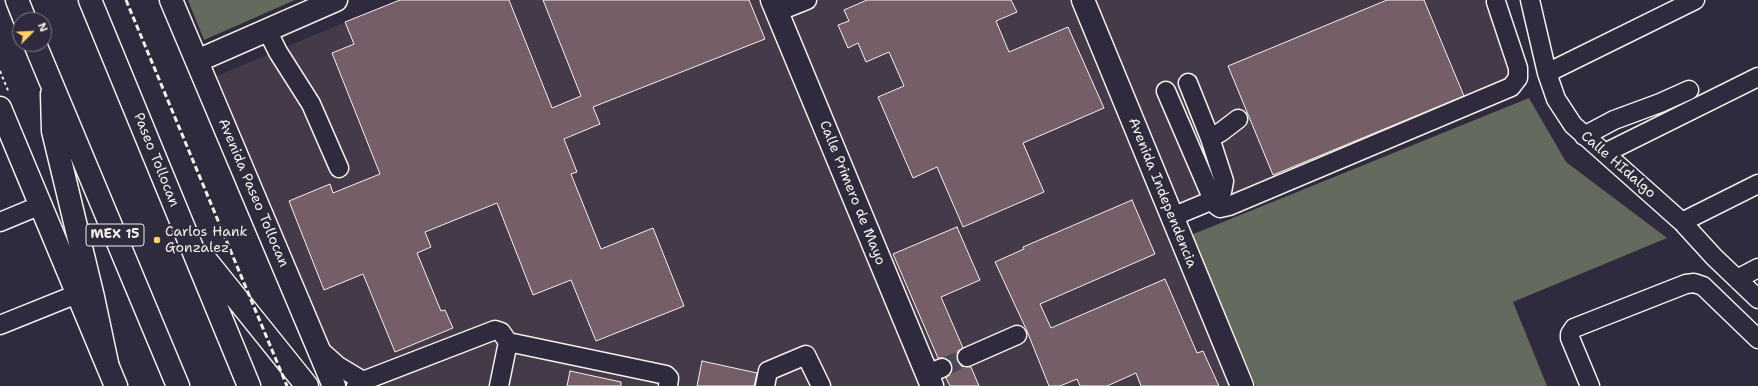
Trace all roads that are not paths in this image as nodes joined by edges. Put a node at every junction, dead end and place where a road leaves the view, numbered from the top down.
1 (17, 0) edge
2 (90, 0) edge
3 (171, 0) edge
4 (336, 0) edge
5 (808, 0) edge
6 (1083, 0) edge
7 (1695, 0) edge
8 (1532, 1) edge
9 (1496, 2) dead end
10 (775, 6) edge
11 (22, 12) edge
12 (267, 30) junction
13 (39, 52) edge
14 (197, 61) junction
15 (1547, 73) junction
16 (1758, 77) edge
17 (1188, 83) dead end
18 (53, 85) junction
19 (1689, 90) dead end
20 (1166, 91) dead end
21 (1660, 103) junction
22 (0, 108) edge
23 (1238, 119) dead end
24 (4, 130) edge
25 (1207, 130) junction
26 (1183, 131) junction
27 (1642, 134) junction
28 (1584, 136) junction
29 (1605, 153) junction
30 (339, 168) dead end
31 (1758, 184) edge
32 (1214, 200) junction
33 (41, 205) junction
34 (1172, 217) junction
35 (0, 222) edge
36 (1682, 222) junction
37 (186, 233) junction
38 (1758, 268) edge
39 (1737, 279) junction
40 (77, 294) junction
41 (1758, 299) edge
42 (0, 325) edge
43 (1017, 335) dead end
44 (1758, 339) edge
45 (508, 342) junction
46 (318, 348) junction
47 (967, 357) tunnel mouth
48 (107, 363) junction
49 (934, 376) edge
50 (388, 379) edge
51 (360, 383) edge
52 (116, 386) edge
53 (178, 386) edge
54 (249, 386) edge
55 (307, 386) edge
56 (334, 386) edge
57 (500, 386) edge
58 (668, 386) edge
59 (765, 386) edge
60 (822, 386) edge
61 (1242, 386) edge
62 (1590, 386) edge

1 - 11 main road
2 - 37 main road, Paseo Tollocan
3 - 14 main road, Avenida Paseo Tollocan
4 - 12 main road
5 - 10 street
6 - 34 main road, Avenida Independencia
7 - 15 street
8 - 15 street, Calle HIdalgo
9 - 32 street
10 - 49 main road, Calle Primero de Mayo
12 - 14 main road
12 - 30 street
13 - 18 main road, MEX 15
14 - 46 main road, Avenida Paseo Tollocan
15 - 28 street, Calle HIdalgo
16 - 27 street
17 - 25 street
18 - 48 main road
18 - 53 main road, MEX 15
19 - 21 street
20 - 26 street
21 - 27 street
21 - 28 street
22 - 24 main road
23 - 25 street
24 - 33 main road
25 - 26 street
25 - 32 street
26 - 32 street
27 - 29 street
28 - 29 street, Calle HIdalgo
29 - 36 street, Calle HIdalgo
31 - 36 street
32 - 34 street
33 - 35 street
33 - 40 main road
34 - 61 main road, Avenida Independencia
36 - 39 street, Calle HIdalgo
37 - 54 main road, Paseo Tollocan
37 - 55 main road
38 - 39 street
39 - 41 street, Calle HIdalgo
40 - 42 street
40 - 48 main road
43 - 47 street
44 - 62 street
45 - 50 street
45 - 57 street
45 - 58 street
46 - 51 street
46 - 56 main road, Avenida Paseo Tollocan
48 - 52 main road
50 - 51 street
59 - 60 street

